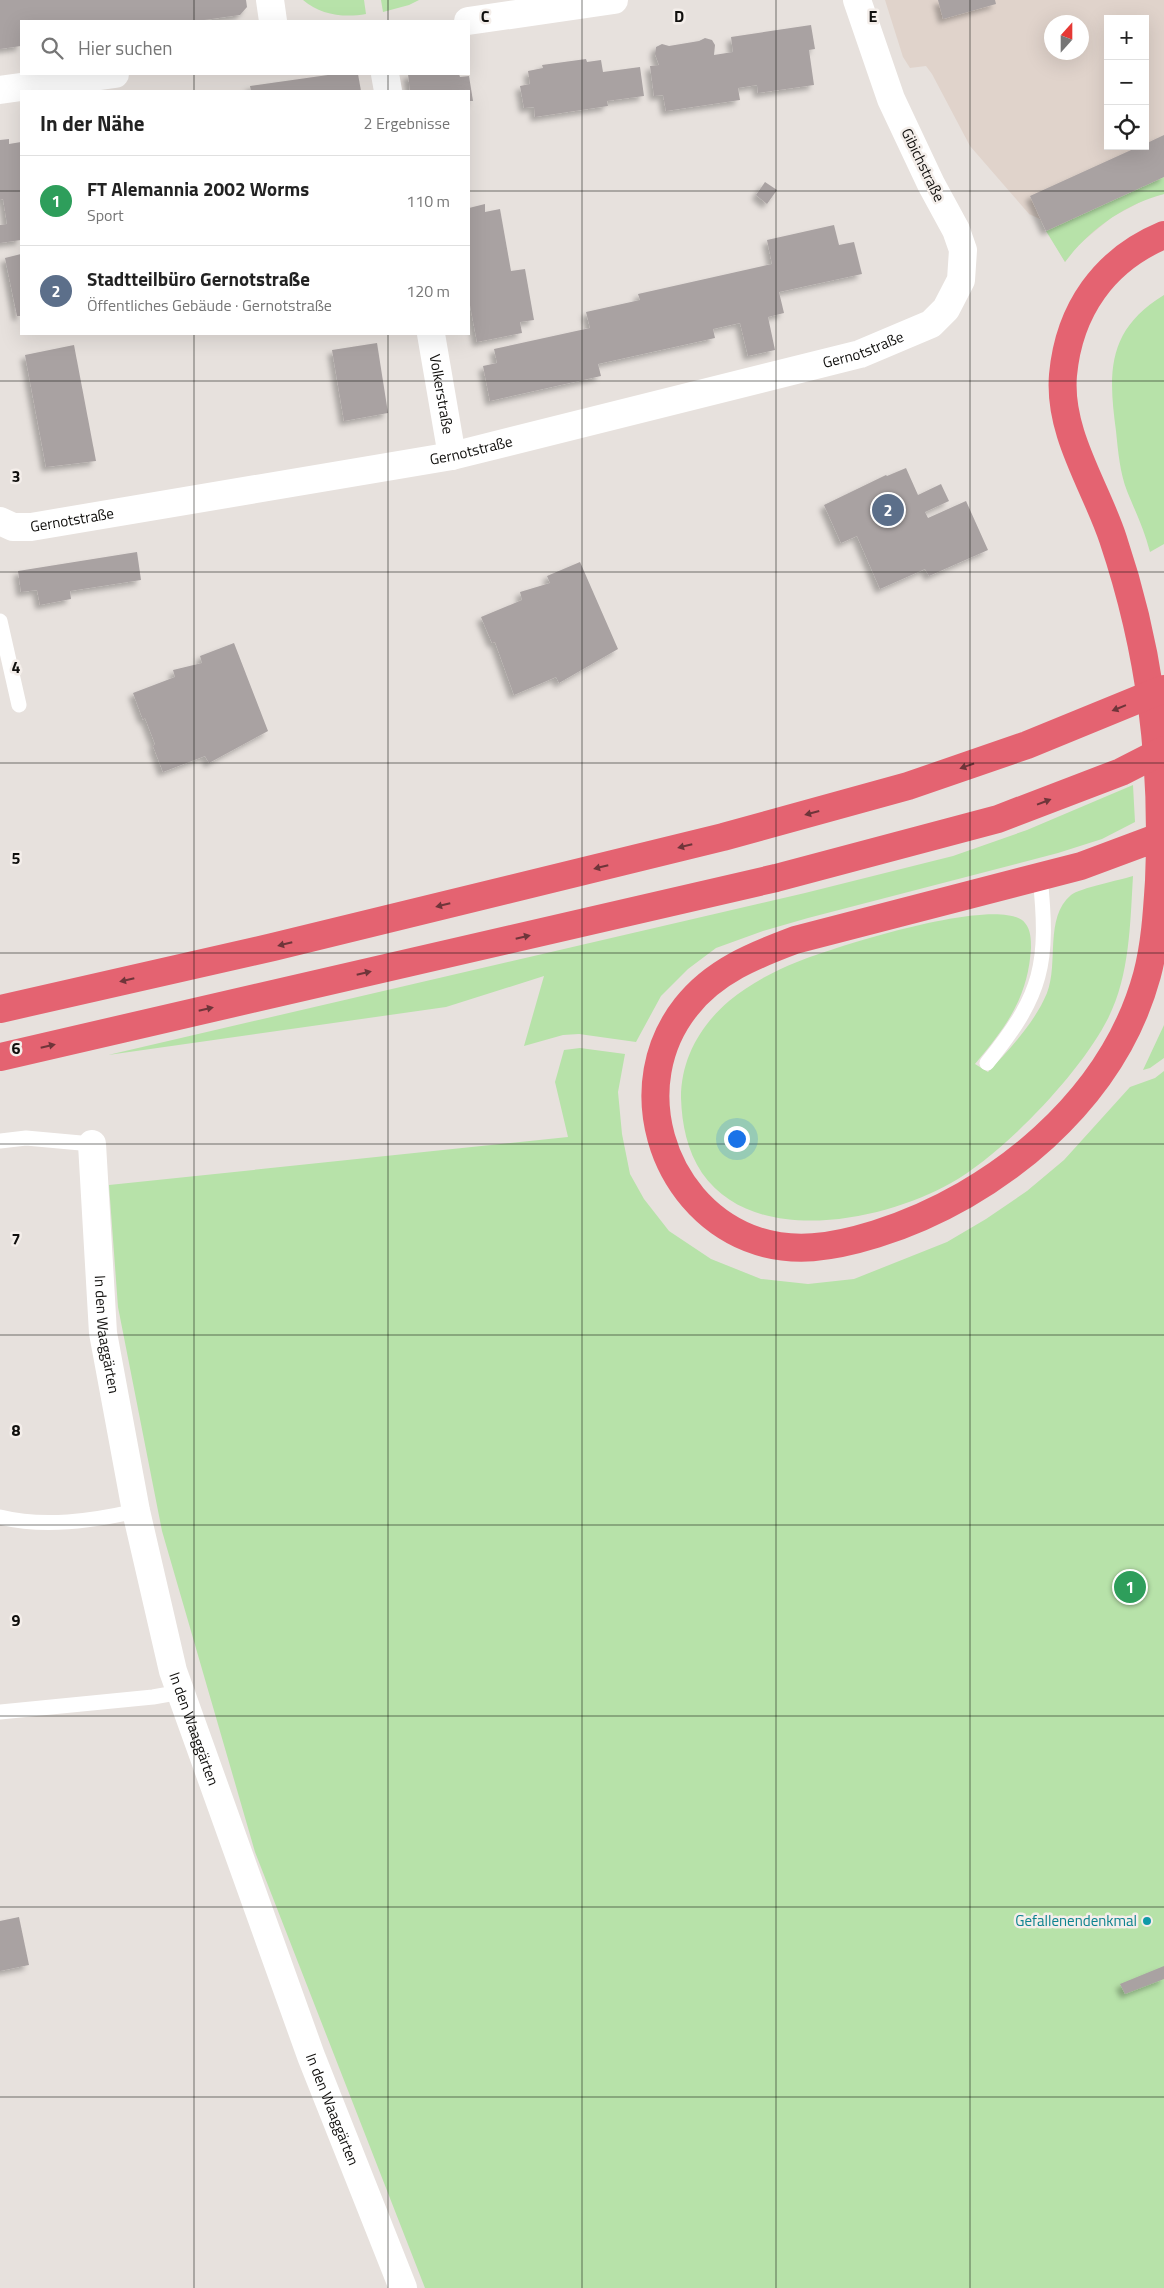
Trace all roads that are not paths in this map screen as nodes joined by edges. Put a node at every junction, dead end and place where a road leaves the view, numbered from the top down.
1 (270, 0) edge
2 (614, 0) edge
3 (856, 0) edge
4 (472, 14) edge
5 (273, 20) edge
6 (108, 75) edge
7 (385, 75) edge
8 (0, 90) edge
9 (388, 90) edge
10 (1164, 235) edge
11 (931, 324) joint
12 (431, 335) edge
13 (452, 456) junction
14 (0, 521) edge
15 (0, 622) edge
16 (1164, 689) edge
17 (19, 706) dead end
18 (1164, 750) edge
19 (1164, 835) edge
20 (1040, 876) junction
21 (0, 1009) edge
22 (0, 1057) edge
23 (987, 1063) dead end
24 (0, 1141) edge
25 (92, 1144) joint
26 (136, 1511) junction
27 (0, 1517) edge
28 (181, 1692) junction
29 (0, 1712) edge
30 (403, 2288) edge

1 - 5 street
2 - 4 street
3 - 11 street, Gibichstraße
6 - 8 street
7 - 9 street
10 - 20 highway
11 - 13 street, Gernotstraße
12 - 13 street, Volkerstraße
13 - 14 street, Gernotstraße
15 - 17 lane
16 -> 21 highway
22 -> 18 highway
19 - 20 highway
20 - 23 lane
24 - 25 lane
25 - 26 street, In den Waaggärten
26 - 27 lane
26 - 28 street, In den Waaggärten
28 - 29 lane
28 - 30 street, In den Waaggärten

